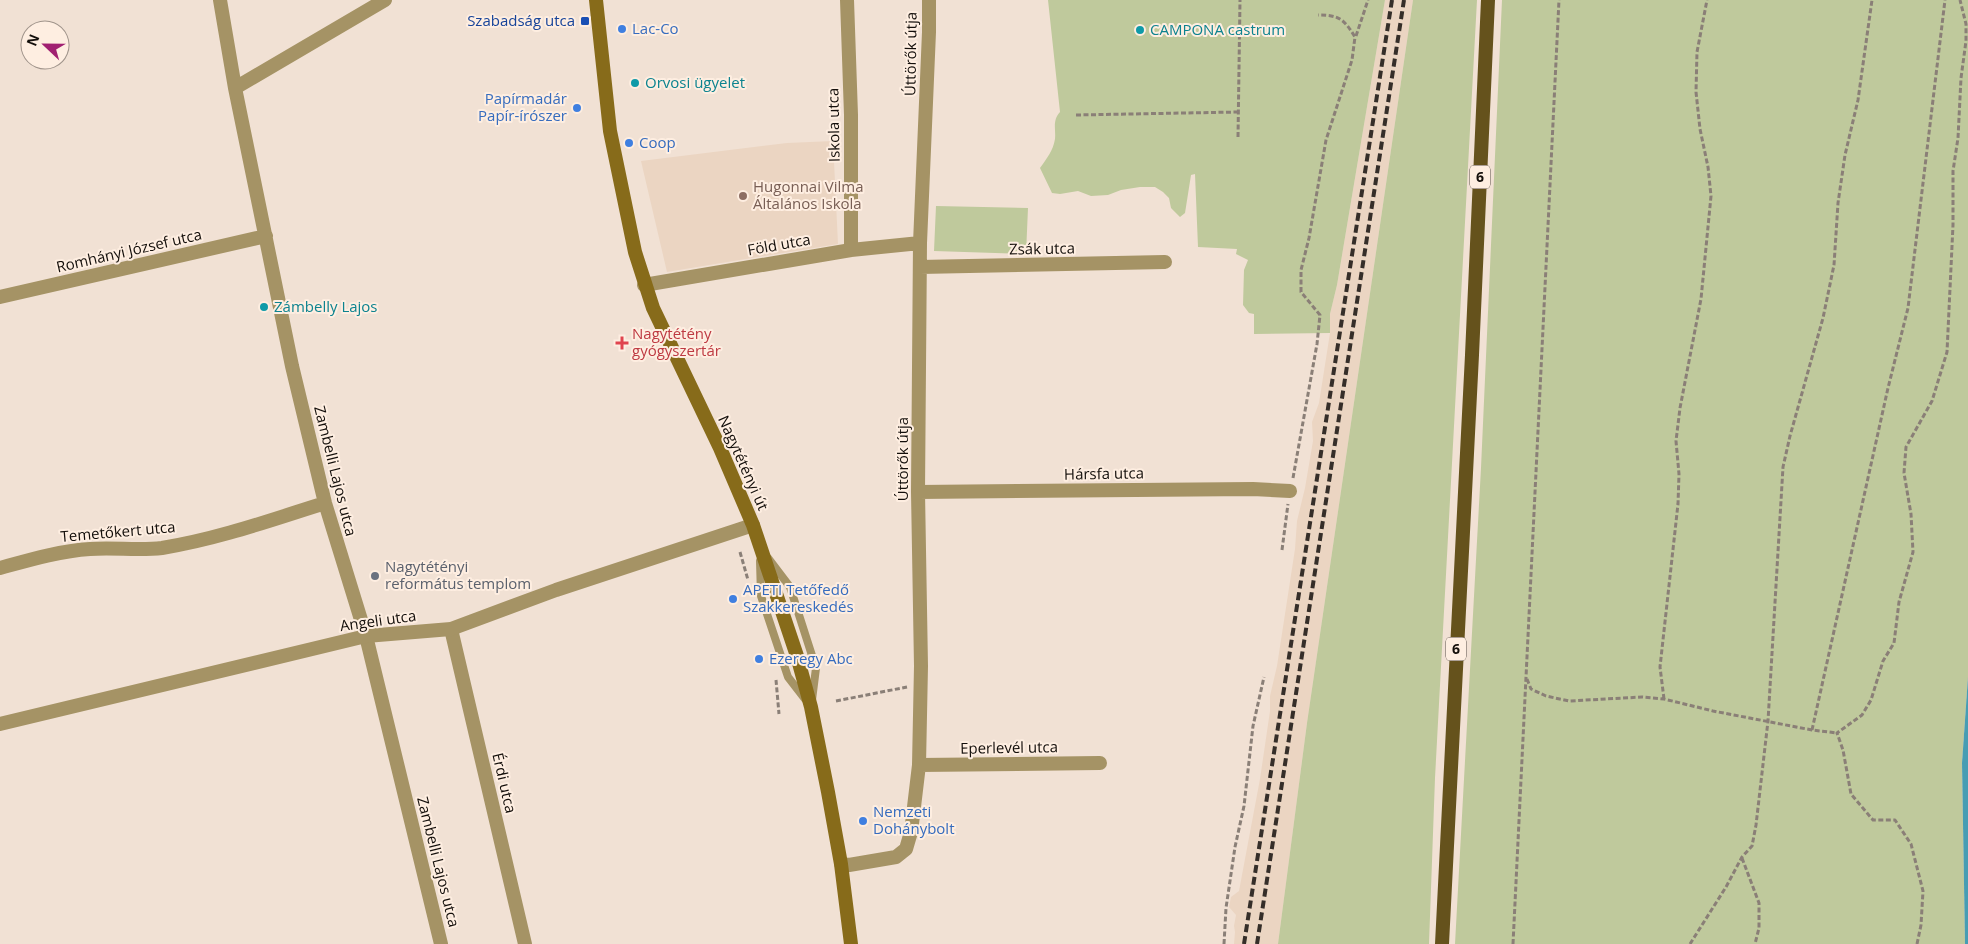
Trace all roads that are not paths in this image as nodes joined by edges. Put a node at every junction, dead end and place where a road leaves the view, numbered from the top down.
1 (220, 0) edge
2 (385, 0) edge
3 (596, 0) edge
4 (847, 0) edge
5 (928, 0) edge
6 (1488, 0) edge
7 (234, 88) junction
8 (266, 236) junction
9 (920, 243) junction
10 (851, 250) junction
11 (1165, 262) dead end
12 (920, 267) junction
13 (644, 285) junction
14 (0, 297) edge
15 (1290, 491) road end
16 (918, 492) junction
17 (324, 503) junction
18 (753, 525) junction
19 (0, 568) edge
20 (451, 629) junction
21 (366, 636) junction
22 (0, 724) edge
23 (1100, 763) dead end
24 (919, 765) junction
25 (841, 864) junction
26 (441, 944) edge
27 (525, 944) edge
28 (850, 944) edge
29 (1442, 944) edge

1 - 7 street, Zambelli Lajos utca
2 - 7 street
3 - 13 main road, Nagytétényi út
4 - 10 street, Iskola utca
5 - 9 street, Úttörők útja
6 - 29 main road, 6
7 - 8 street, Zambelli Lajos utca
8 - 14 street, Romhányi József utca
8 - 17 street, Zambelli Lajos utca
9 - 10 street, Föld utca
9 - 12 street, Úttörők útja
10 - 13 street, Föld utca
11 - 12 street, Zsák utca
12 - 16 street, Úttörők útja
13 - 18 main road, Nagytétényi út
15 - 16 street, Hársfa utca
16 - 24 street, Úttörők útja
17 - 19 street, Temetőkert utca
17 - 21 street, Zambelli Lajos utca
18 - 20 street, Angeli utca
18 - 25 main road, Nagytétényi út
20 - 21 street, Angeli utca
20 - 27 street, Érdi utca
21 - 22 street, Angeli utca
21 - 26 street, Zambelli Lajos utca
23 - 24 street, Eperlevél utca
24 - 25 street, Úttörők útja
25 - 28 main road, Nagytétényi út

